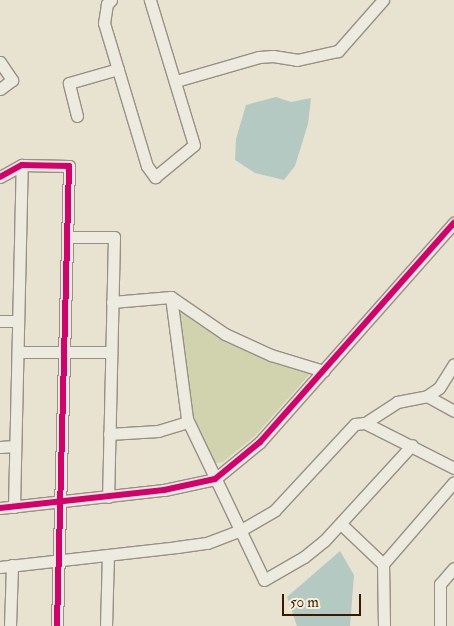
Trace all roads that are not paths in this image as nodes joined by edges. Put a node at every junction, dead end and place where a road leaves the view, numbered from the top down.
1 (111, 0) edge
2 (150, 0) edge
3 (383, 0) edge
4 (0, 62) edge
5 (118, 69) junction
6 (176, 81) junction
7 (0, 89) edge
8 (78, 116) dead end
9 (22, 165) junction
10 (0, 177) edge
11 (454, 222) edge
12 (67, 237) junction
13 (171, 297) junction
14 (112, 302) junction
15 (0, 321) edge
16 (18, 321) junction
17 (18, 352) junction
18 (111, 352) junction
19 (64, 353) junction
20 (454, 364) edge
21 (324, 371) junction
22 (427, 396) junction
23 (454, 412) edge
24 (188, 422) junction
25 (365, 423) junction
26 (109, 434) junction
27 (412, 445) junction
28 (15, 446) junction
29 (0, 447) edge
30 (454, 468) edge
31 (215, 479) junction
32 (454, 482) edge
33 (108, 497) junction
34 (60, 501) junction
35 (14, 507) junction
36 (0, 508) edge
37 (342, 524) junction
38 (241, 530) junction
39 (108, 556) junction
40 (59, 561) junction
41 (383, 564) junction
42 (6, 566) edge
43 (454, 568) edge
44 (10, 626) edge
45 (57, 626) edge
46 (106, 626) edge
47 (384, 626) edge
48 (440, 626) edge

1 - 5 street
2 - 6 street
3 - 6 street
4 - 7 street
5 - 6 street
5 - 8 street
9 - 10 street
9 - 12 street
9 - 16 street
11 - 21 street
12 - 14 street
12 - 19 street
13 - 14 street
13 - 21 street
13 - 24 street
14 - 18 street
15 - 16 street
16 - 17 street
17 - 19 street
17 - 28 street
18 - 19 street
18 - 26 street
19 - 34 street
20 - 22 street
21 - 31 street
22 - 23 street
22 - 25 street
24 - 26 street
24 - 31 street
25 - 27 street
25 - 38 street
26 - 33 street
27 - 30 street
27 - 37 street
28 - 29 street
28 - 35 street
31 - 33 street
31 - 38 street
32 - 41 street
33 - 34 street
34 - 35 street
34 - 40 street
35 - 36 street
37 - 38 street
37 - 41 street
38 - 39 street
39 - 40 street
39 - 46 street
40 - 42 street
40 - 45 street
41 - 47 street
42 - 44 street
43 - 48 street

